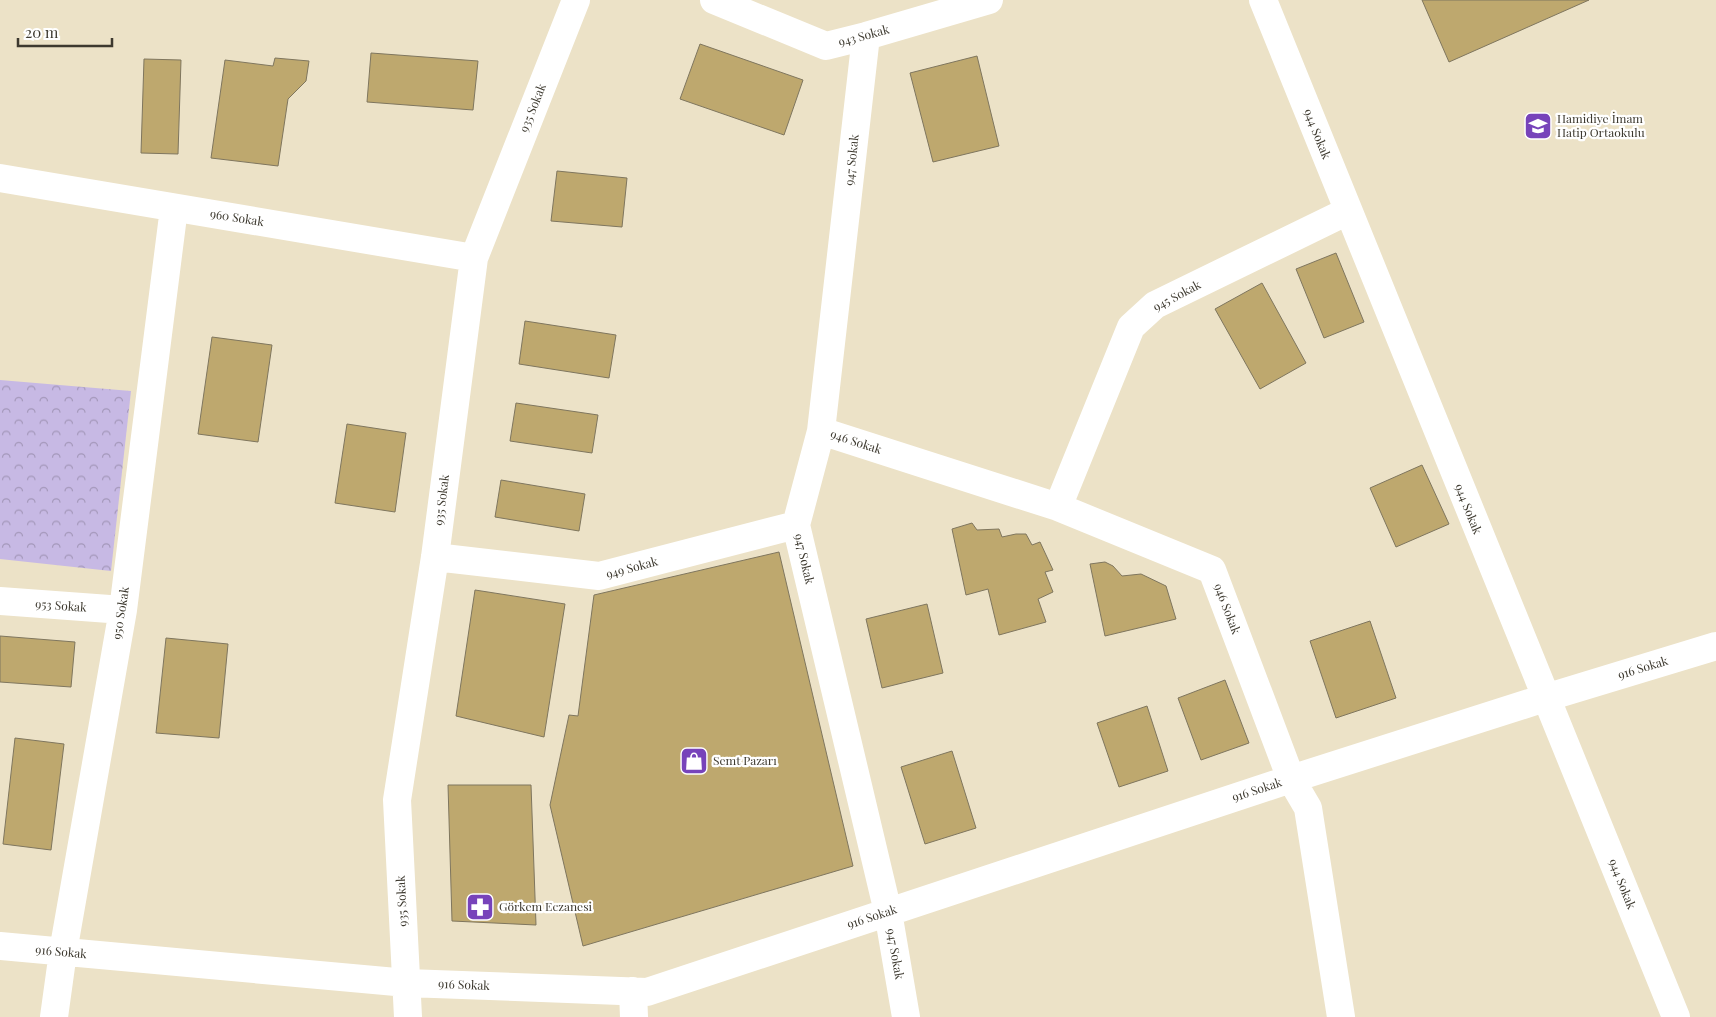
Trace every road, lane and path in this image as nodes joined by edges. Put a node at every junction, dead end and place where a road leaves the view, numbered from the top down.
1 (576, 0) edge
2 (714, 0) edge
3 (989, 0) edge
4 (1263, 0) edge
5 (866, 36) junction
6 (0, 178) edge
7 (174, 208) junction
8 (1348, 211) junction
9 (474, 258) junction
10 (821, 431) junction
11 (1058, 507) junction
12 (796, 525) junction
13 (435, 556) junction
14 (0, 601) edge
15 (123, 610) junction
16 (1716, 646) edge
17 (1545, 698) junction
18 (1291, 779) junction
19 (888, 912) junction
20 (0, 946) edge
21 (64, 952) junction
22 (407, 983) junction
23 (633, 1004) edge
24 (54, 1017) edge
25 (408, 1017) edge
26 (906, 1017) edge
27 (1341, 1017) edge
28 (1676, 1017) edge

1 - 9 street, 935 Sokak
2 - 5 street, 943 Sokak
3 - 5 street, 943 Sokak
4 - 8 street, 944 Sokak
5 - 10 street, 947 Sokak
6 - 7 street, 960 Sokak
7 - 9 street, 960 Sokak
7 - 15 street, 950 Sokak
8 - 11 street, 945 Sokak
8 - 17 street, 944 Sokak
9 - 13 street, 935 Sokak
10 - 11 street, 946 Sokak
10 - 12 street, 947 Sokak
11 - 18 street, 946 Sokak
12 - 13 street, 949 Sokak
12 - 19 street, 947 Sokak
13 - 22 street, 935 Sokak
14 - 15 street, 953 Sokak
15 - 21 street, 950 Sokak
16 - 17 street, 916 Sokak
17 - 18 street, 916 Sokak
17 - 28 street, 944 Sokak
18 - 19 street, 916 Sokak
18 - 27 street, 946 Sokak
19 - 23 street, 916 Sokak
19 - 26 street, 947 Sokak
20 - 21 street, 916 Sokak
21 - 22 street, 916 Sokak
21 - 24 street, 950 Sokak
22 - 23 street, 916 Sokak
22 - 25 street, 935 Sokak

